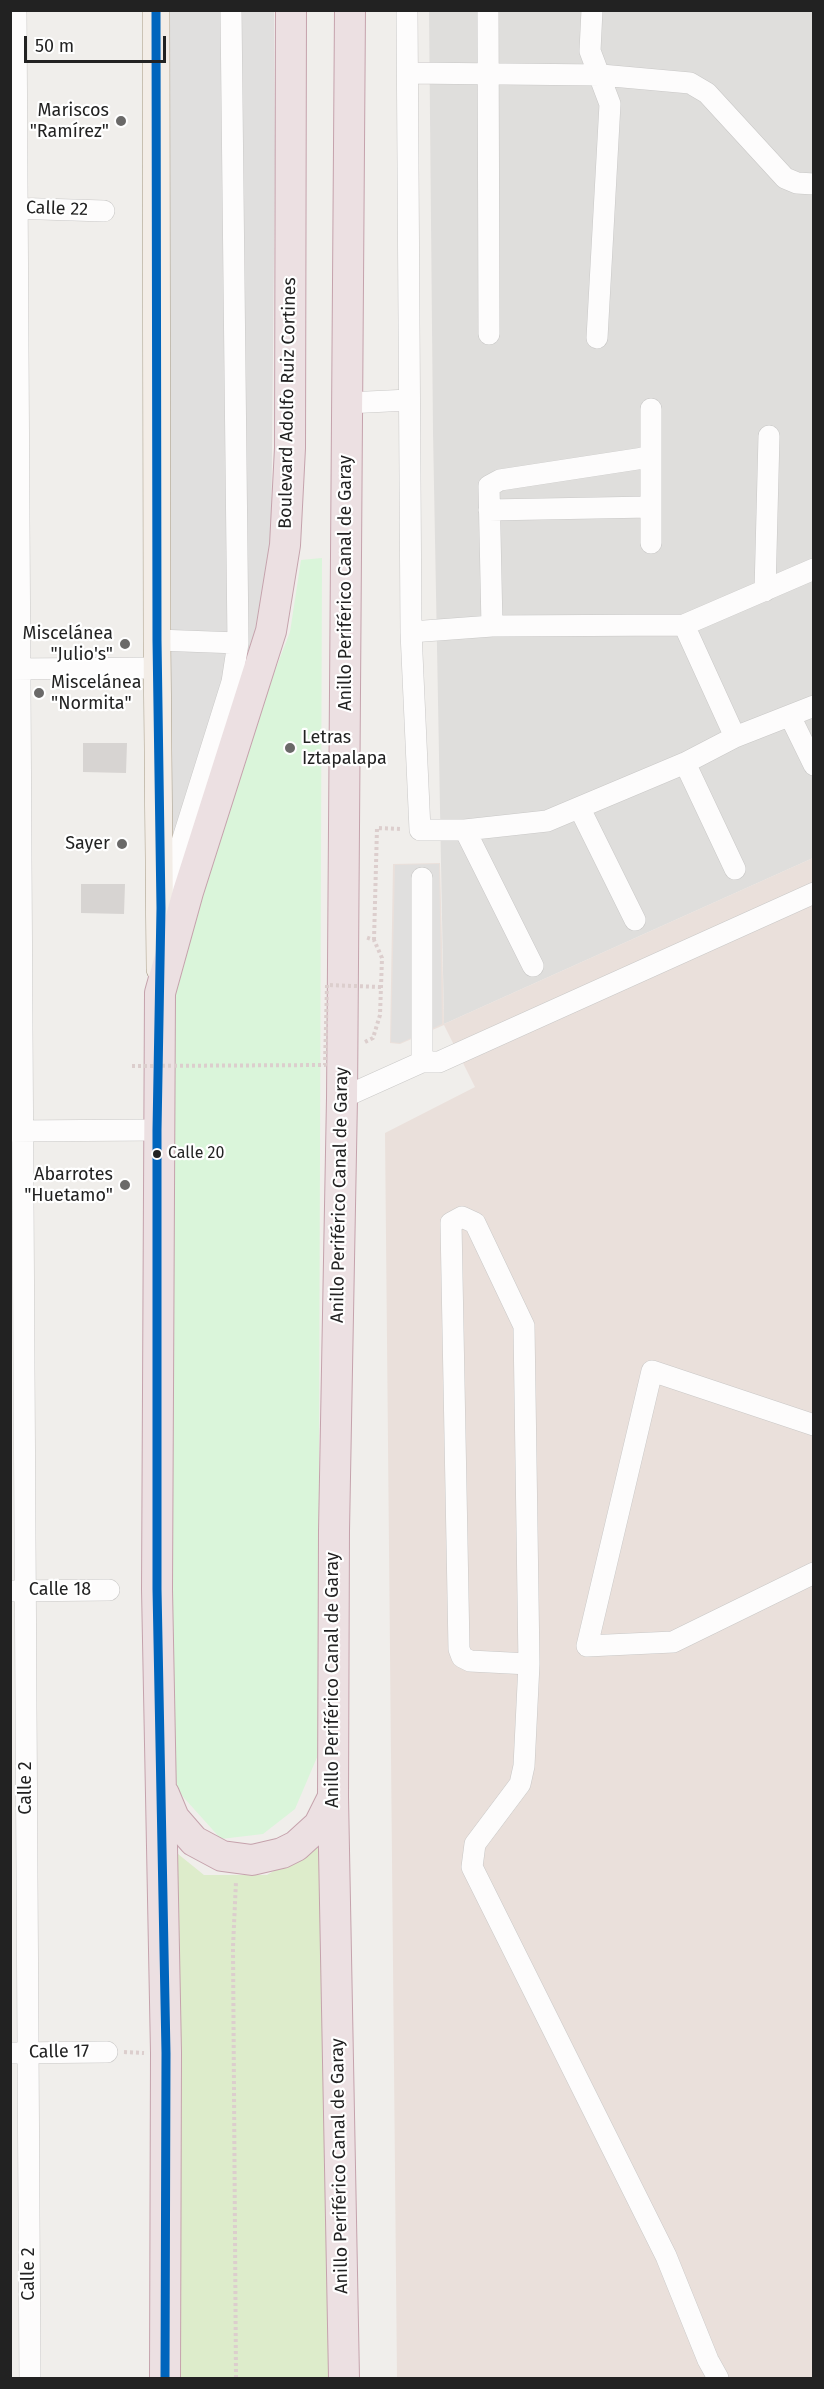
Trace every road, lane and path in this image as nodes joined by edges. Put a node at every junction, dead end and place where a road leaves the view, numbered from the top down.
1 (16, 10) edge
2 (156, 10) edge
3 (231, 10) edge
4 (291, 10) edge
5 (350, 10) edge
6 (407, 10) edge
7 (488, 10) edge
8 (592, 10) edge
9 (408, 73) junction
10 (489, 74) junction
11 (601, 75) junction
12 (813, 184) edge
13 (14, 208) edge
14 (104, 211) dead end
15 (489, 334) dead end
16 (597, 338) dead end
17 (409, 400) junction
18 (347, 403) junction
19 (651, 410) dead end
20 (769, 436) dead end
21 (650, 457) junction
22 (650, 507) junction
23 (489, 510) junction
24 (651, 543) dead end
25 (813, 570) edge
26 (765, 591) junction
27 (684, 625) junction
28 (492, 626) junction
29 (411, 632) junction
30 (157, 640) junction
31 (238, 643) junction
32 (157, 668) junction
33 (15, 669) edge
34 (813, 706) edge
35 (790, 716) junction
36 (735, 737) junction
37 (685, 762) junction
38 (813, 765) edge
39 (580, 809) junction
40 (420, 830) junction
41 (465, 830) junction
42 (735, 869) dead end
43 (422, 878) dead end
44 (813, 893) edge
45 (161, 908) junction
46 (635, 920) dead end
47 (374, 940) dead end
48 (382, 958) dead end
49 (533, 966) dead end
50 (381, 987) junction
51 (160, 993) junction
52 (381, 1015) dead end
53 (422, 1062) junction
54 (132, 1066) dead end
55 (342, 1098) junction
56 (157, 1130) junction
57 (16, 1131) edge
58 (813, 1425) edge
59 (813, 1573) edge
60 (109, 1590) dead end
61 (18, 1591) edge
62 (530, 1664) junction
63 (160, 1774) junction
64 (333, 1797) junction
65 (237, 1859) junction
66 (107, 2052) joint
67 (19, 2053) edge
68 (166, 2053) junction
69 (30, 2379) edge
70 (165, 2379) edge
71 (236, 2379) edge
72 (344, 2379) edge
73 (718, 2379) edge

1 - 13 street, Calle 2
2 - 30 main road
3 - 31 street
4 - 51 highway, Boulevard Adolfo Ruiz Cortines
5 - 18 highway, Anillo Periférico Canal de Garay
6 - 9 street
7 - 10 street
8 - 11 street
9 - 10 street
9 - 17 street
10 - 11 street
10 - 15 street
11 - 12 street
11 - 16 street
13 - 14 street, Calle 22
13 - 33 street, Calle 2
17 - 18 street
17 - 29 street
18 - 55 highway, Anillo Periférico Canal de Garay
19 - 21 street
20 - 26 street
21 - 22 street
21 - 23 street
22 - 23 street
22 - 24 street
23 - 28 street
25 - 26 street
26 - 27 street
27 - 28 street
27 - 36 street
28 - 29 street
29 - 40 street
30 - 31 street
30 - 32 main road
31 - 45 street
32 - 33 street
32 - 45 main road
33 - 57 street, Calle 2
34 - 35 street
35 - 36 street
35 - 38 street
36 - 37 street
37 - 39 street
37 - 42 street
39 - 41 street
39 - 46 street
40 - 41 street
40 - 47 path
41 - 49 street
43 - 53 street
44 - 53 street
45 - 51 main road
48 - 50 path
50 - 52 path
50 - 54 path, bridge
51 - 56 highway
53 - 55 street
55 - 64 highway, Anillo Periférico Canal de Garay
56 - 57 street
56 - 63 highway
57 - 61 street, Calle 2
58 - 59 street
60 - 61 street, Calle 18
61 - 67 street, Calle 2
62 - 62 street
62 - 73 street
63 - 65 highway
63 - 68 highway
64 - 65 highway
64 - 72 highway, Anillo Periférico Canal de Garay
65 - 71 path
66 - 67 street, Calle 17
66 - 68 path
67 - 69 street, Calle 2
68 - 70 highway

